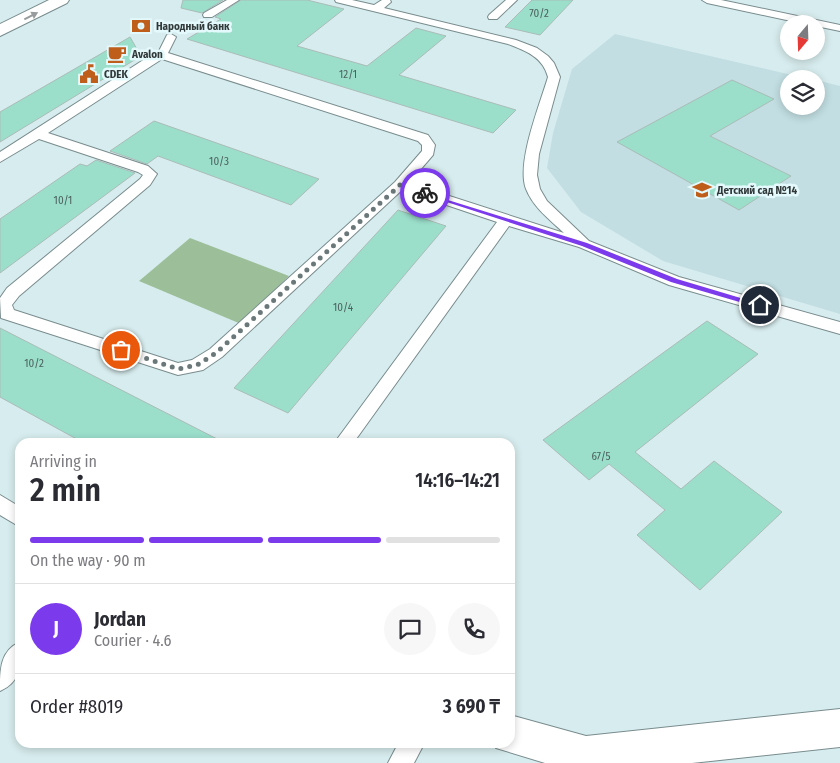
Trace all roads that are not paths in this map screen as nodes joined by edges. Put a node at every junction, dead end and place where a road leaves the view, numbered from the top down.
1 (61, 0) edge
2 (234, 0) edge
3 (340, 0) edge
4 (389, 0) edge
5 (512, 0) edge
6 (707, 0) edge
7 (376, 9) junction
8 (208, 15) dead end
9 (493, 17) dead end
10 (840, 28) edge
11 (0, 31) edge
12 (171, 37) dead end
13 (162, 55) junction
14 (38, 134) junction
15 (0, 158) edge
16 (400, 185) junction
17 (506, 220) junction
18 (584, 244) junction
19 (840, 328) edge
20 (347, 438) edge
21 (0, 504) edge
22 (15, 514) edge
23 (15, 660) edge
24 (0, 679) edge
25 (840, 728) edge
26 (515, 735) edge
27 (409, 748) edge
28 (400, 763) edge

11 -> 1 street
2 - 8 lane
3 - 7 lane
4 - 7 lane
5 - 9 lane
6 - 10 lane
7 - 18 lane
12 - 13 lane
13 - 14 lane
13 - 16 lane
14 - 15 lane
14 - 16 lane
16 - 17 lane
17 - 18 lane
17 - 20 lane
18 - 19 lane
21 - 22 lane
23 - 24 lane
25 - 26 street
27 - 28 lane

